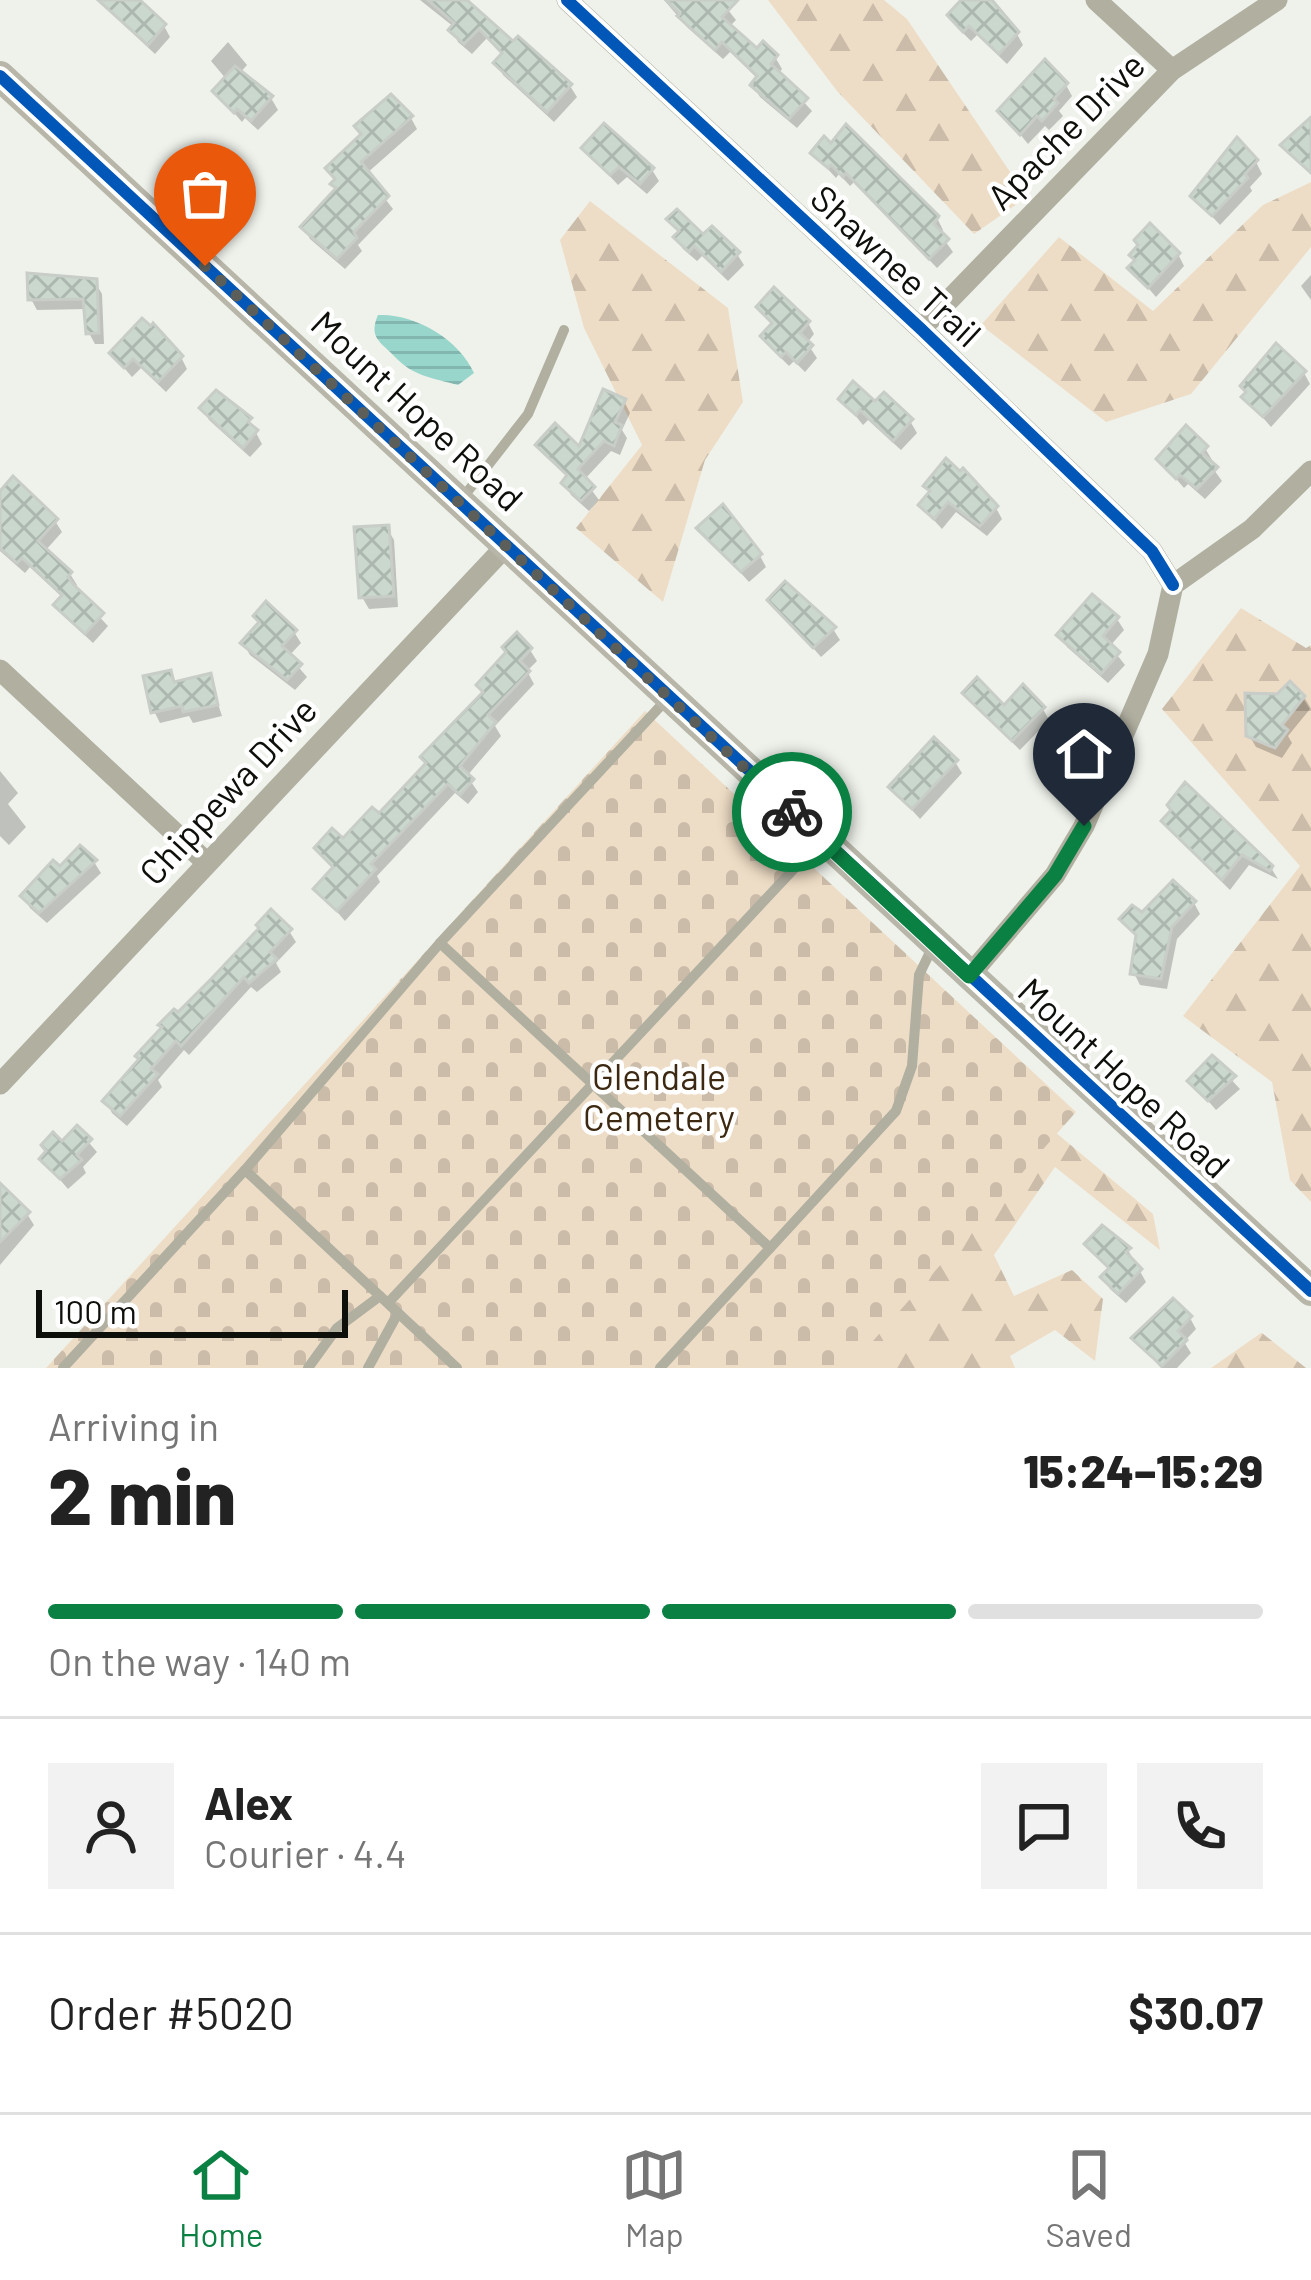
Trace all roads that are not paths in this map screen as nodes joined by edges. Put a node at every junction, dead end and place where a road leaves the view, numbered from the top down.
1 (566, 0) edge
2 (1096, 0) edge
3 (1277, 0) edge
4 (1172, 70) junction
5 (2, 82) edge
6 (921, 329) junction
7 (564, 330) dead end
8 (1311, 471) edge
9 (459, 502) junction
10 (506, 546) junction
11 (1173, 585) junction
12 (0, 670) edge
13 (668, 698) junction
14 (822, 840) junction
15 (206, 861) junction
16 (440, 943) junction
17 (934, 944) junction
18 (969, 976) junction
19 (0, 1084) edge
20 (591, 1085) junction
21 (245, 1170) junction
22 (770, 1248) junction
23 (1311, 1291) edge
24 (384, 1299) junction
25 (398, 1313) junction
26 (63, 1368) edge
27 (308, 1368) edge
28 (368, 1368) edge
29 (457, 1368) edge
30 (660, 1368) edge

1 - 6 street, Shawnee Trail
2 - 4 street
3 - 4 street, Apache Drive
4 - 6 street, Apache Drive
5 - 9 street, Mount Hope Road
6 - 11 street, Shawnee Trail
7 - 9 lane
8 - 11 street
9 - 10 street, Mount Hope Road
10 - 13 street, Mount Hope Road
10 - 15 street, Chippewa Drive
11 - 18 street
12 - 15 street
13 - 14 street, Mount Hope Road
13 - 16 lane
14 - 17 street, Mount Hope Road
14 - 20 lane
15 - 19 street, Chippewa Drive
16 - 20 lane
16 - 21 lane
17 - 18 street, Mount Hope Road
17 - 22 lane
18 - 23 street, Mount Hope Road
20 - 22 lane
20 - 24 lane
21 - 24 lane
21 - 26 lane
22 - 30 lane
24 - 25 lane
24 - 27 lane
25 - 28 lane
25 - 29 lane

